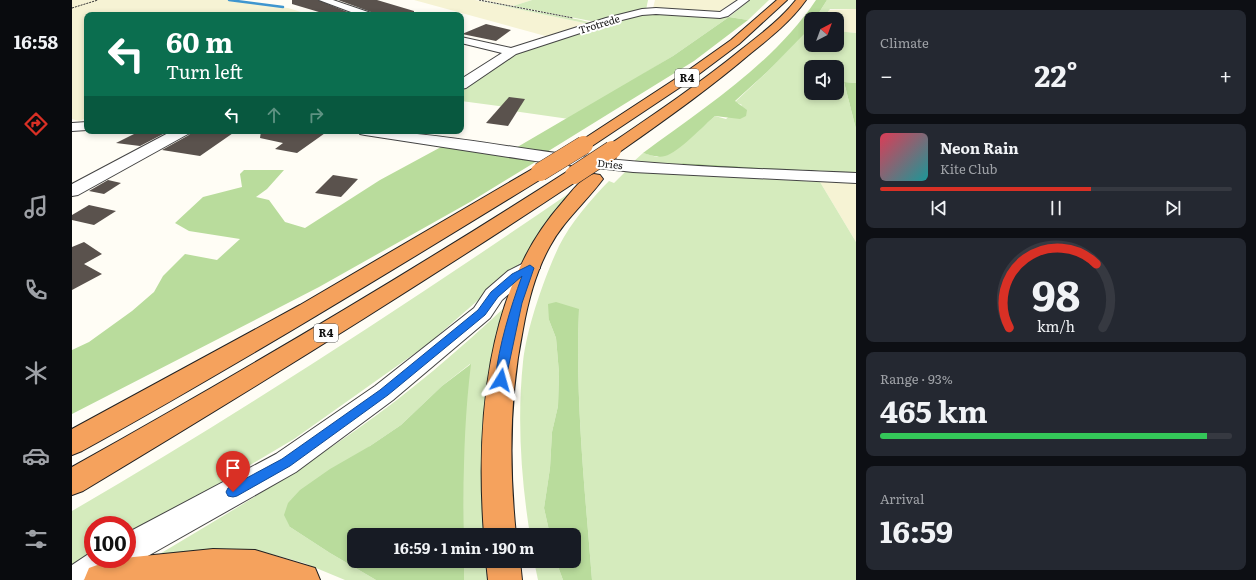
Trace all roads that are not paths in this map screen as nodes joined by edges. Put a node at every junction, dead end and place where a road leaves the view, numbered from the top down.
1 (324, 0) edge
2 (744, 0) edge
3 (782, 0) edge
4 (801, 0) edge
5 (359, 12) edge
6 (464, 41) edge
7 (512, 52) junction
8 (464, 83) edge
9 (84, 126) edge
10 (72, 127) edge
11 (177, 134) edge
12 (401, 134) edge
13 (584, 177) junction
14 (856, 178) edge
15 (72, 191) edge
16 (530, 268) junction
17 (72, 442) edge
18 (72, 482) edge
19 (499, 528) edge
20 (136, 545) edge
21 (98, 568) edge
22 (504, 568) edge
23 (80, 580) edge
24 (101, 580) edge
25 (303, 580) edge
26 (505, 580) edge

1 - 5 street
2 - 7 street, Trotrede
3 - 17 highway, R4, bridge
4 - 13 highway, R4
6 - 7 street
7 - 8 street, Trotrede
9 - 10 street
11 - 15 street
12 - 14 street, Dries
13 - 16 highway
13 - 18 highway, R4
16 - 19 highway
16 - 20 street
21 - 23 street
22 - 26 highway
24 - 25 highway

